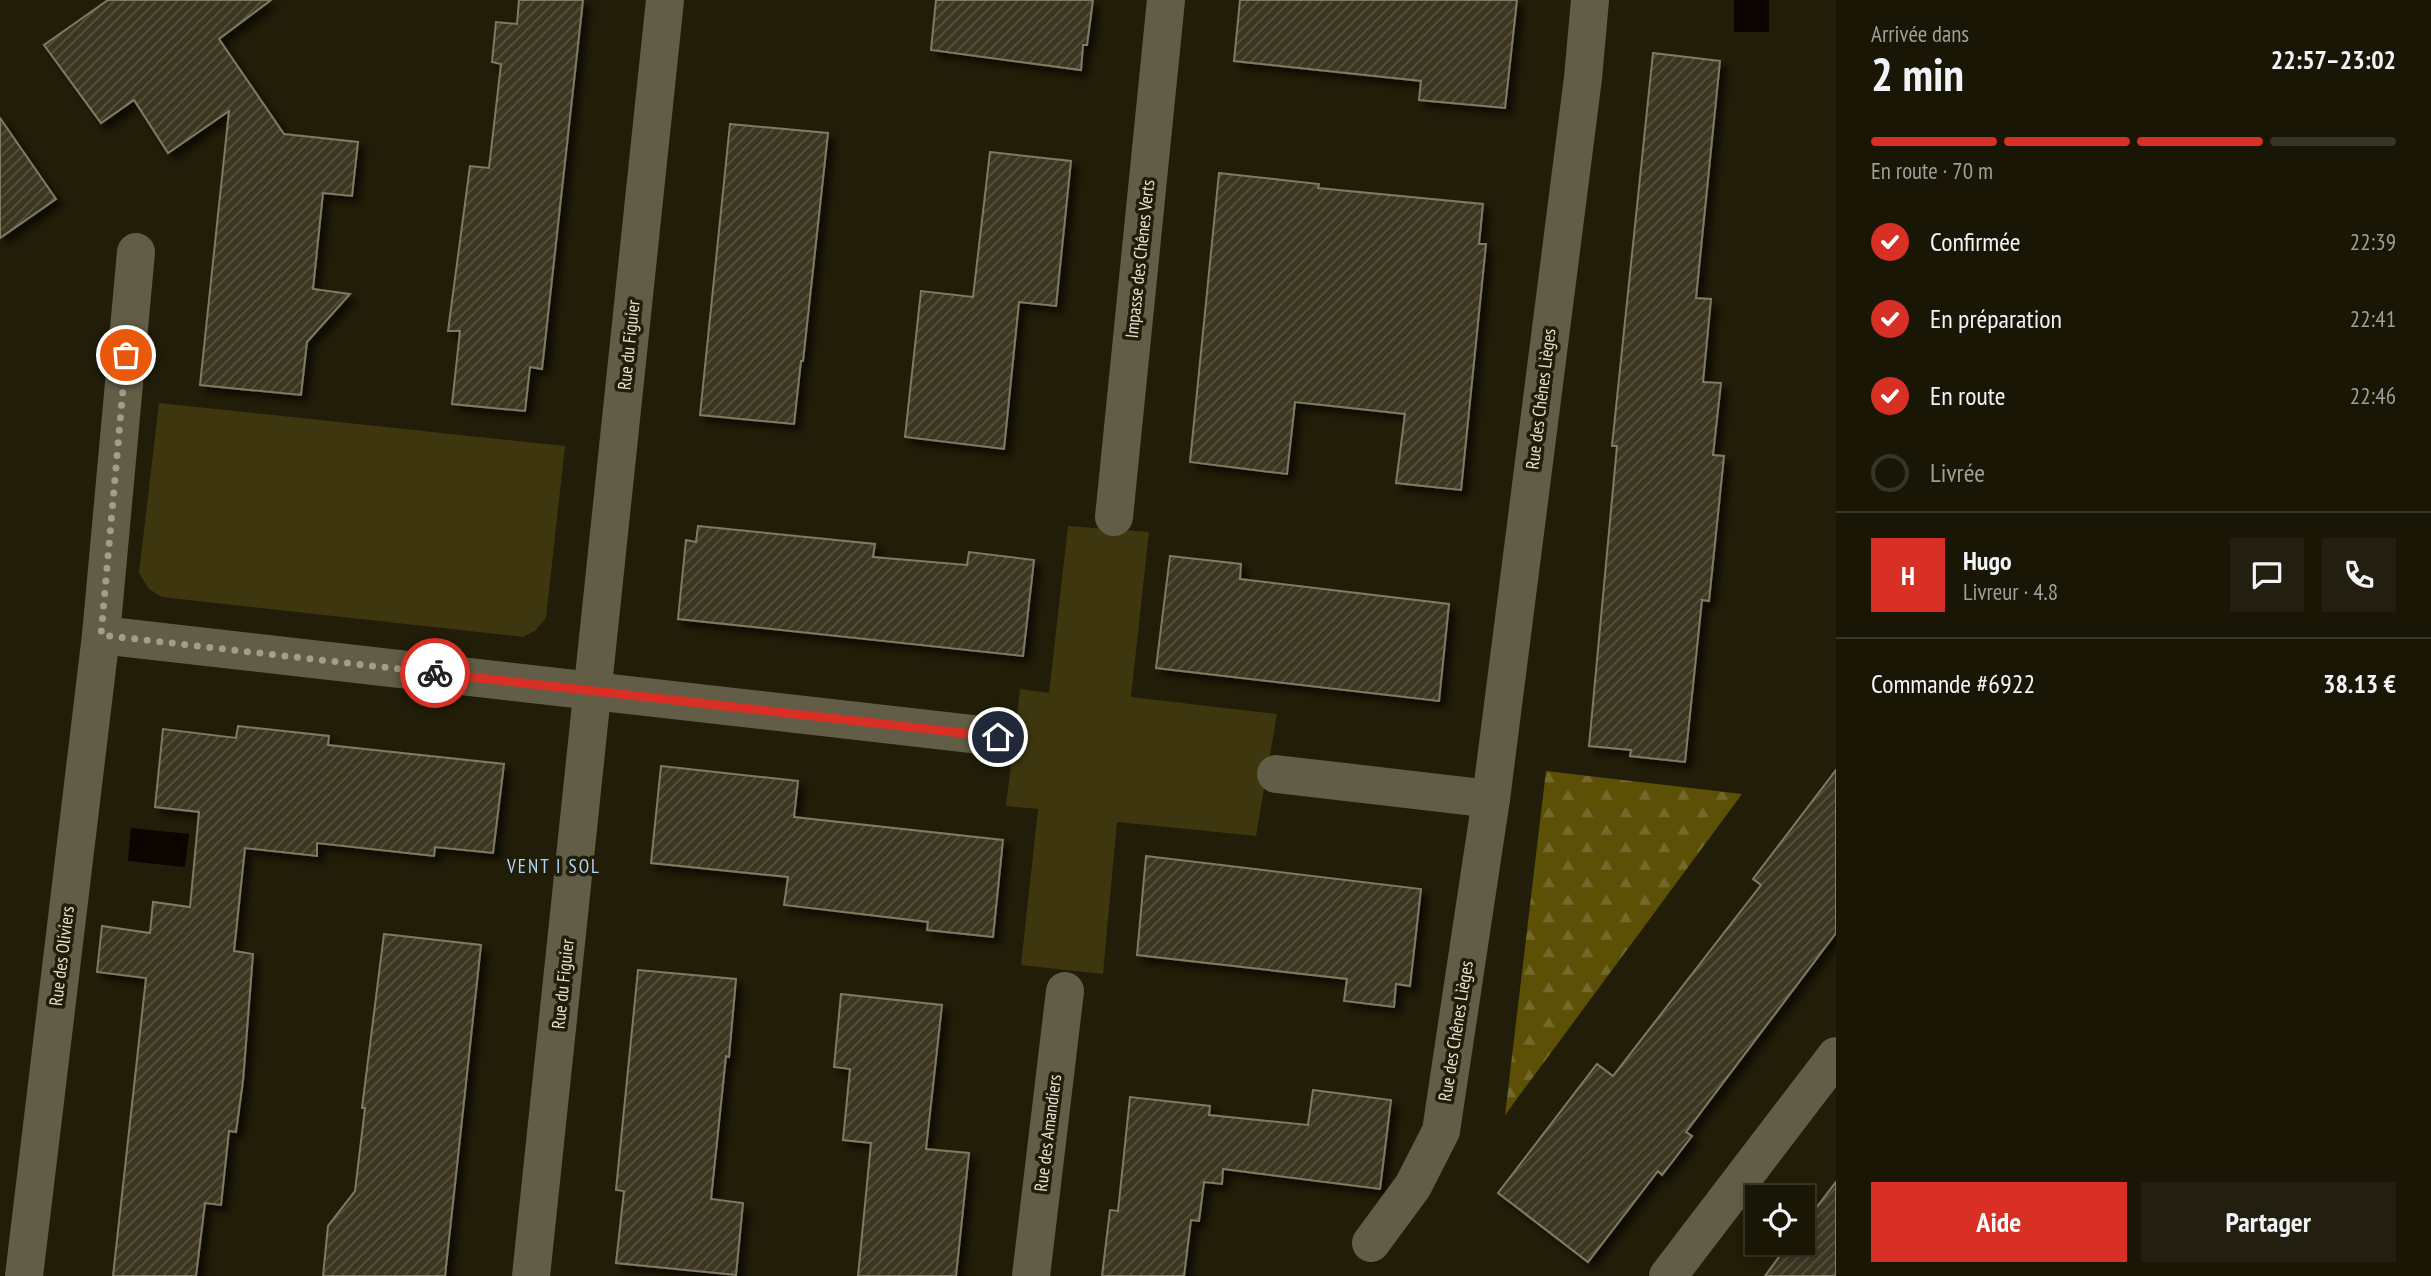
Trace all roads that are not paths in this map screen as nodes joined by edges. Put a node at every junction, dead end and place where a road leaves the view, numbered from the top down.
1 (665, 0) edge
2 (1166, 0) edge
3 (1590, 0) edge
4 (135, 252) dead end
5 (1114, 517) dead end
6 (101, 635) junction
7 (592, 691) junction
8 (998, 737) dead end
9 (1276, 774) dead end
10 (1491, 799) junction
11 (1065, 990) dead end
12 (1836, 1056) edge
13 (1371, 1243) dead end
14 (24, 1276) edge
15 (531, 1276) edge
16 (1031, 1276) edge
17 (1668, 1276) edge

1 - 7 street, Rue du Figuier
2 - 5 street, Impasse des Chênes Verts
3 - 10 street, Rue des Chênes Lièges
4 - 6 street, Rue des Oliviers
6 - 7 street
6 - 14 street, Rue des Oliviers
7 - 8 street
7 - 15 street, Rue du Figuier
9 - 10 street
10 - 13 street, Rue des Chênes Lièges
11 - 16 street, Rue des Amandiers
12 - 17 street

